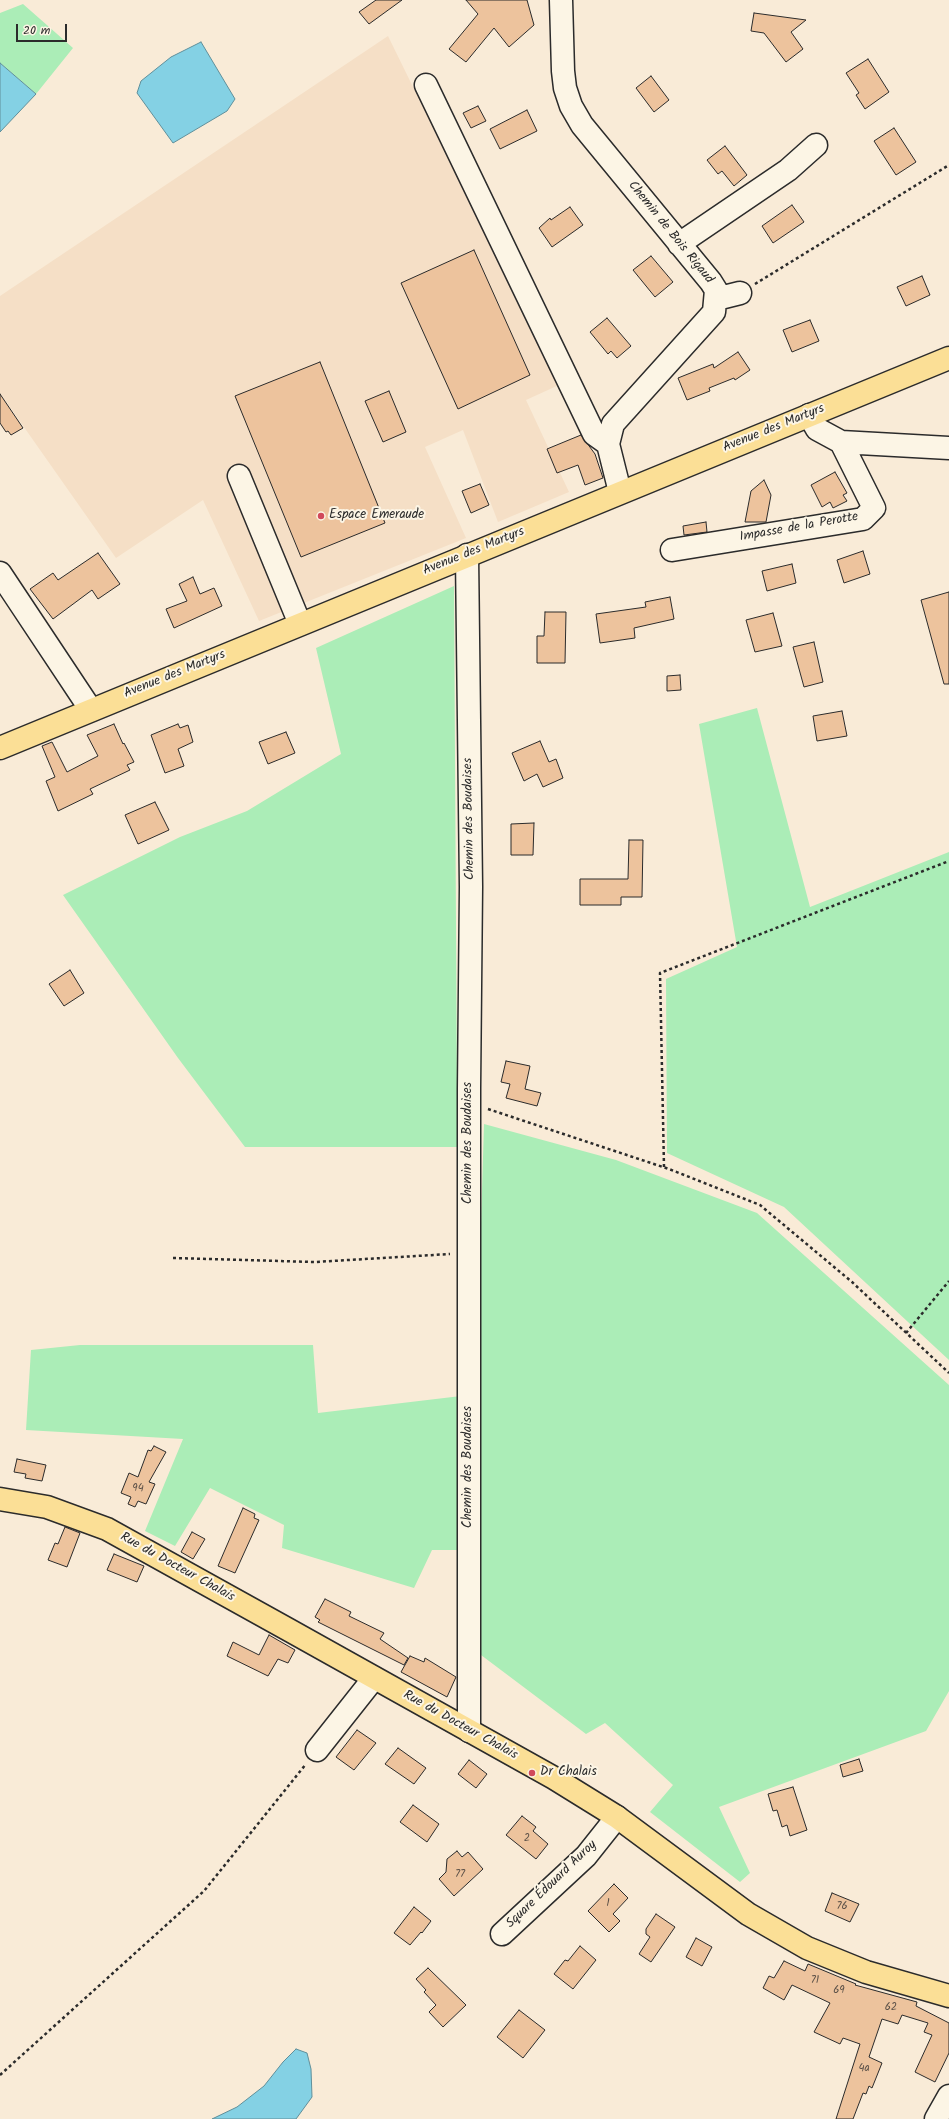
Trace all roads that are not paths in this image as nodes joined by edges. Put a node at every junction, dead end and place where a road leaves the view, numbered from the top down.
1 (561, 0) edge
2 (426, 85) dead end
3 (816, 145) dead end
4 (679, 244) junction
5 (740, 293) road end
6 (716, 299) junction
7 (949, 358) edge
8 (809, 415) junction
9 (841, 442) junction
10 (608, 444) junction
11 (949, 448) edge
12 (240, 476) dead end
13 (620, 492) junction
14 (672, 550) dead end
15 (467, 555) junction
16 (0, 573) edge
17 (300, 624) junction
18 (91, 710) junction
19 (0, 748) edge
20 (0, 1499) edge
21 (374, 1678) junction
22 (469, 1731) junction
23 (317, 1750) road end
24 (617, 1817) junction
25 (502, 1934) dead end
26 (949, 1996) edge
27 (949, 2096) edge
28 (936, 2119) edge

1 - 4 street, Chemin de Bois Rigaud
2 - 10 street
3 - 4 street
4 - 6 street, Chemin de Bois Rigaud
5 - 6 street
6 - 10 street, Chemin de Bois Rigaud
7 - 8 main road, Avenue des Martyrs
8 - 9 street
8 - 13 main road, Avenue des Martyrs
9 - 11 street
9 - 14 street, Impasse de la Perotte
10 - 13 street, Chemin de Bois Rigaud
12 - 17 street
13 - 15 main road, Avenue des Martyrs
15 - 17 main road, Avenue des Martyrs
15 - 22 street, Chemin des Boudaises
16 - 18 street
17 - 18 main road, Avenue des Martyrs
18 - 19 main road, Avenue des Martyrs
20 - 21 main road, Rue du Docteur Chalais
21 - 22 main road, Rue du Docteur Chalais
21 - 23 street
22 - 24 main road, Rue du Docteur Chalais
24 - 25 street, Square Édouard Auroy
24 - 26 main road, Rue du Docteur Chalais
27 - 28 street

